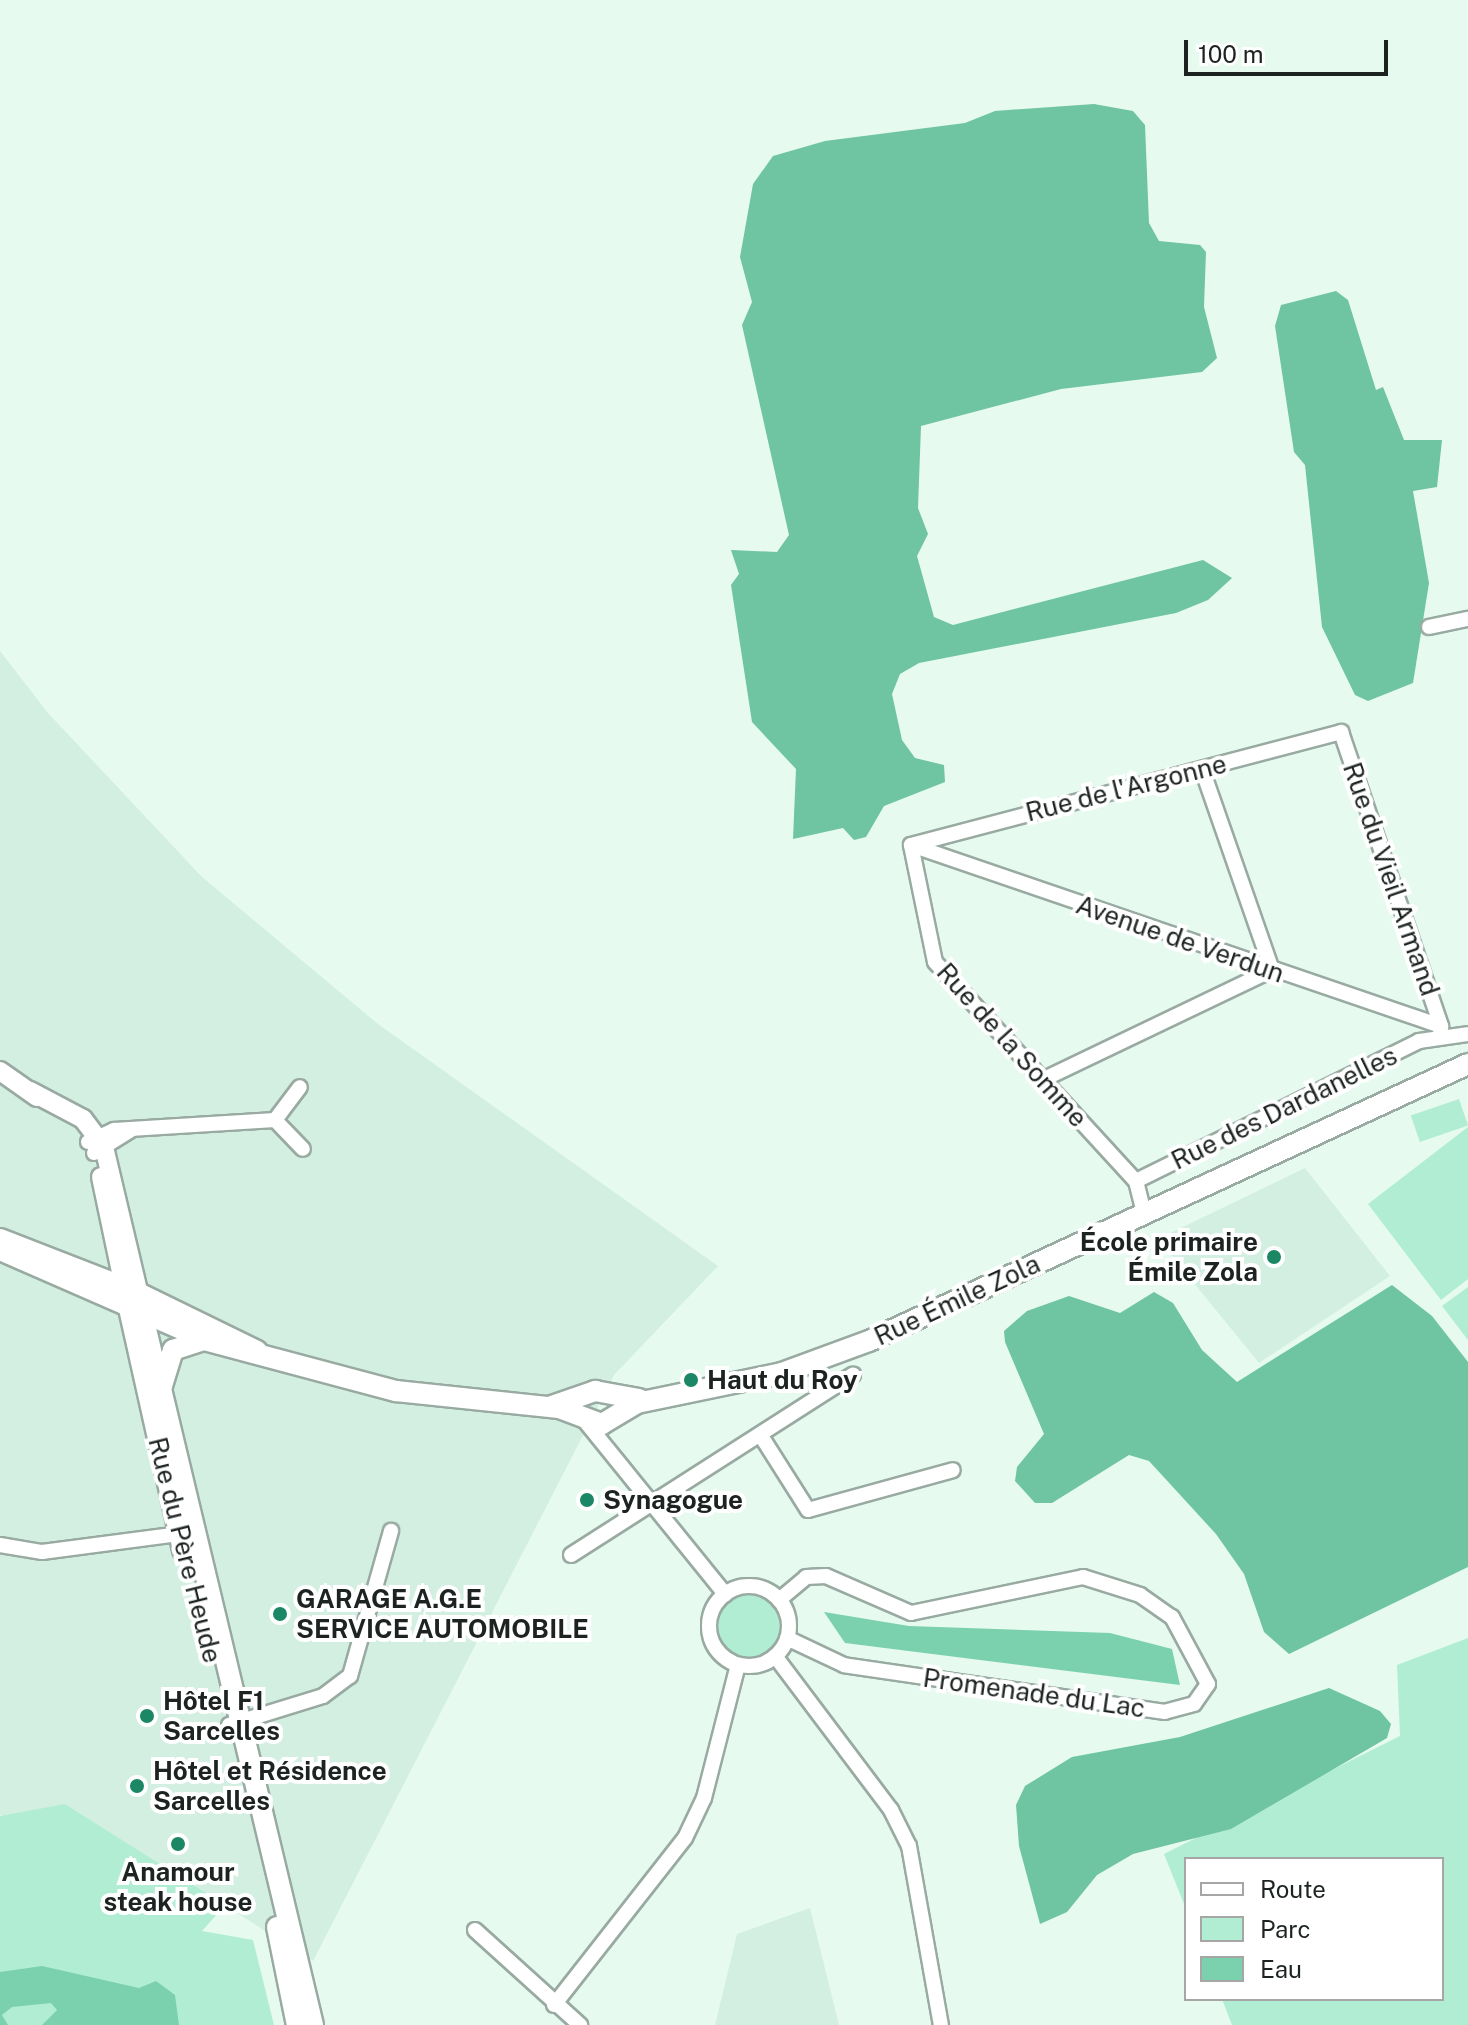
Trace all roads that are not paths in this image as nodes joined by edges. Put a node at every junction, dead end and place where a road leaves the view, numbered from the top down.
1 (1468, 619) edge
2 (1429, 627) dead end
3 (1341, 732) joint
4 (1202, 769) junction
5 (911, 845) junction
6 (1272, 970) junction
7 (1441, 1031) junction
8 (1468, 1034) edge
9 (1468, 1064) edge
10 (0, 1071) edge
11 (1042, 1080) junction
12 (300, 1087) dead end
13 (275, 1120) junction
14 (96, 1145) junction
15 (303, 1149) dead end
16 (1136, 1181) junction
17 (1145, 1216) junction
18 (113, 1236) junction
19 (0, 1238) edge
20 (0, 1251) edge
21 (81, 1268) junction
22 (139, 1304) junction
23 (204, 1340) junction
24 (285, 1365) junction
25 (853, 1375) dead end
26 (161, 1389) junction
27 (586, 1394) junction
28 (548, 1406) junction
29 (609, 1410) junction
30 (584, 1419) junction
31 (763, 1439) junction
32 (605, 1448) junction
33 (953, 1470) dead end
34 (650, 1506) junction
35 (391, 1531) dead end
36 (185, 1534) junction
37 (0, 1545) edge
38 (571, 1555) dead end
39 (725, 1594) junction
40 (779, 1600) junction
41 (787, 1638) junction
42 (775, 1656) junction
43 (738, 1665) junction
44 (235, 1724) junction
45 (475, 1930) dead end
46 (554, 2005) junction
47 (297, 2025) edge
48 (313, 2025) edge
49 (580, 2025) edge
50 (941, 2025) edge

1 - 2 street
3 - 4 street, Rue de l'Argonne
3 - 7 street, Rue du Vieil Armand
4 - 5 street, Rue de l'Argonne
4 - 6 street
5 - 6 street, Avenue de Verdun
5 - 11 street, Rue de la Somme
6 - 7 street, Avenue de Verdun
6 - 11 street
7 - 8 street, Rue des Dardanelles
7 - 16 street, Rue des Dardanelles
9 - 17 main road, Rue Émile Zola
10 - 14 street
11 - 16 street, Rue de la Somme
12 - 13 street
13 - 14 street
13 - 15 street
14 - 18 street
14 - 22 street
16 - 17 street
17 - 29 main road, Rue Émile Zola
18 - 21 street
18 - 22 street
19 - 21 street
20 - 22 street
21 - 22 street
22 - 23 street
22 - 24 main road
22 - 26 street, Rue du Père Heude
22 - 36 main road, Rue du Père Heude
23 - 24 main road
23 - 26 main road
24 - 28 main road
25 - 31 street
26 - 36 main road, Rue du Père Heude
27 - 28 main road
27 - 29 main road
27 - 30 main road
28 - 30 main road
29 - 30 main road
29 - 32 street
30 - 32 street
31 - 33 street
31 - 34 street
32 - 34 street
34 - 38 street
34 - 39 street
35 - 44 street
36 - 37 street
36 - 44 main road, Rue du Père Heude
39 - 40 street
39 - 43 street
40 - 41 street
40 - 41 street, Promenade du Lac
41 - 42 street
42 - 43 street
42 - 50 street
43 - 46 street
44 - 47 main road, Rue du Père Heude
44 - 48 main road, Rue du Père Heude
45 - 46 street
46 - 49 street

